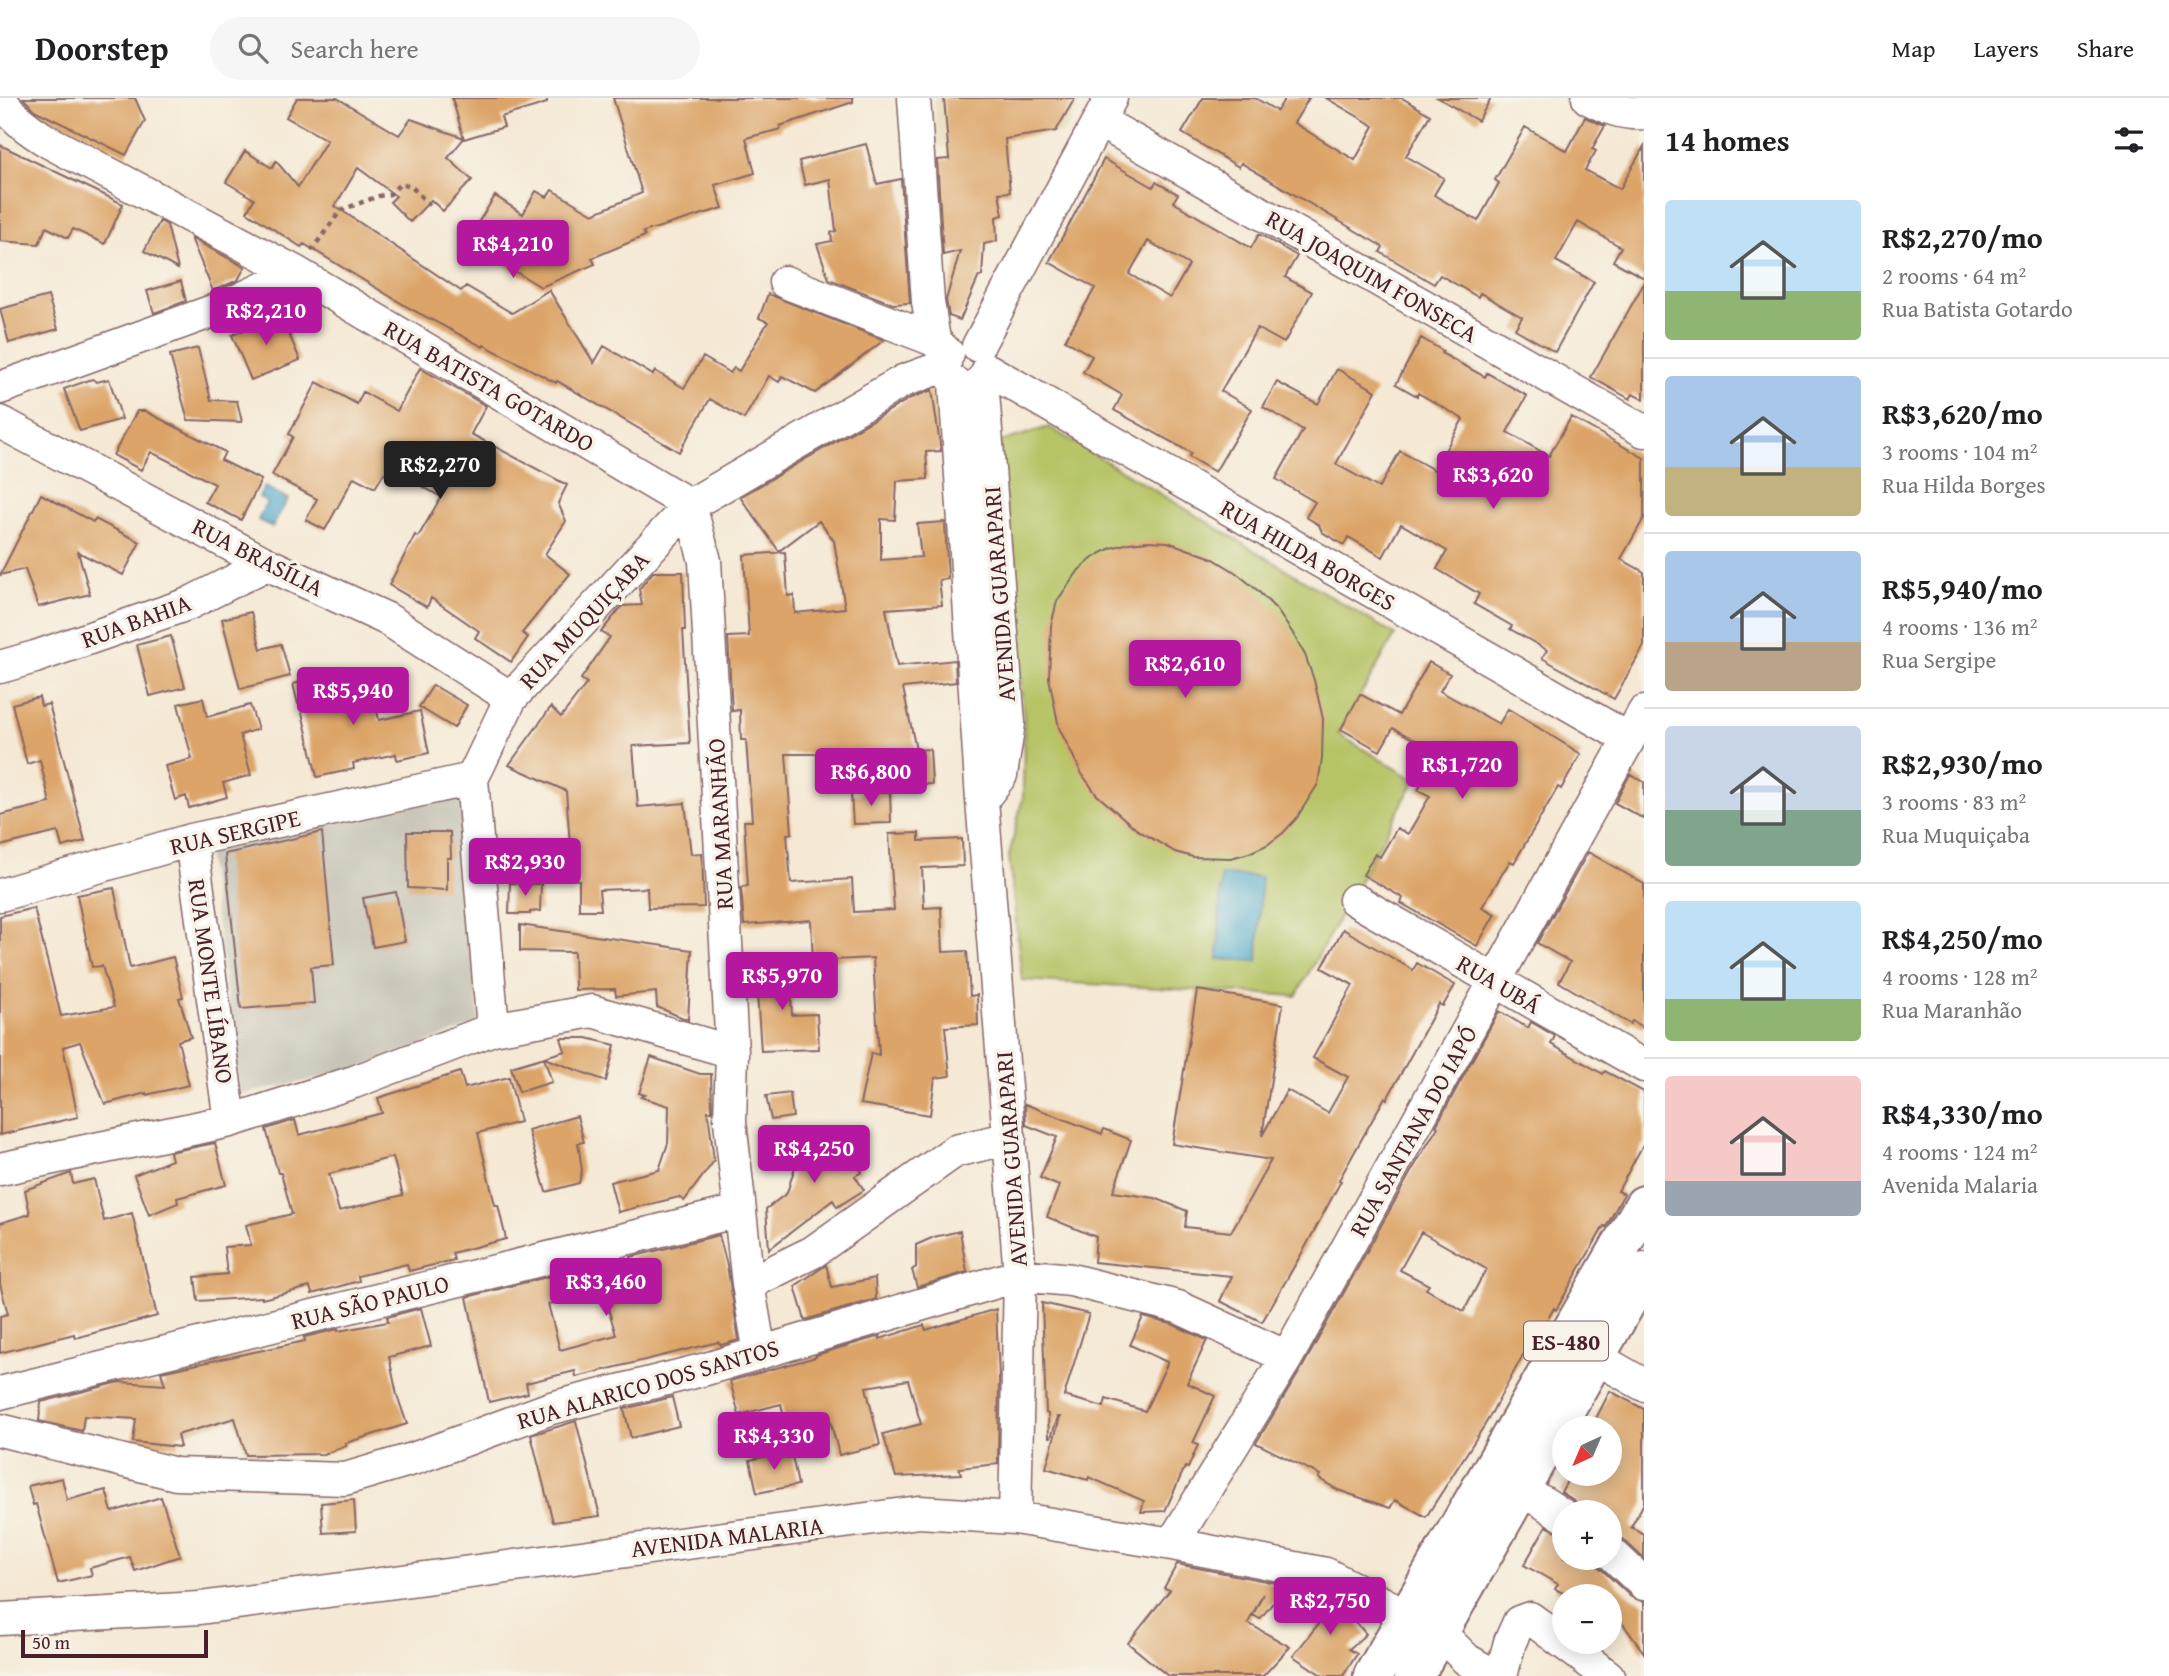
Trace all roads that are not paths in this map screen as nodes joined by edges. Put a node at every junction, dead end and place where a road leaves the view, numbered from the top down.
1 (914, 98) edge
2 (1587, 98) edge
3 (0, 99) edge
4 (1105, 109) edge
5 (1644, 113) edge
6 (297, 273) junction
7 (785, 282) dead end
8 (962, 363) junction
9 (0, 388) edge
10 (0, 422) edge
11 (1644, 431) edge
12 (690, 505) junction
13 (267, 564) junction
14 (0, 667) edge
15 (511, 698) junction
16 (1637, 726) edge
17 (472, 779) junction
18 (191, 841) junction
19 (0, 895) edge
20 (1355, 900) dead end
21 (1495, 982) junction
22 (493, 1030) junction
23 (732, 1052) junction
24 (1644, 1066) edge
25 (230, 1121) junction
26 (1010, 1138) junction
27 (0, 1169) edge
28 (1644, 1205) edge
29 (739, 1211) junction
30 (1644, 1271) edge
31 (1020, 1275) junction
32 (748, 1284) junction
33 (760, 1353) junction
34 (1287, 1357) junction
35 (1595, 1357) junction
36 (1644, 1385) edge
37 (0, 1393) edge
38 (0, 1430) edge
39 (1503, 1484) junction
40 (1552, 1508) edge
41 (1015, 1518) junction
42 (1172, 1544) junction
43 (1622, 1563) edge
44 (1644, 1584) edge
45 (0, 1619) edge
46 (1423, 1624) junction
47 (1492, 1675) edge
48 (1373, 1676) edge
49 (1414, 1676) edge
50 (1608, 1676) edge

1 - 8 street, AVENIDA GUARAPARI
2 - 5 street
3 - 6 street, RUA BATISTA GOTARDO
4 - 8 street
4 - 11 street, RUA JOAQUIM FONSECA
6 - 9 street
6 - 12 street, RUA BATISTA GOTARDO
7 - 8 street, RUA HILDA BORGES
8 - 12 street, RUA MUQUIÇABA
8 - 16 street, RUA HILDA BORGES
8 - 26 street, AVENIDA GUARAPARI
10 - 13 street, RUA BRASÍLIA
12 - 15 street, RUA MUQUIÇABA
12 - 23 street, RUA MARANHÃO
13 - 14 street, RUA BAHIA
13 - 15 street, RUA BRASÍLIA
15 - 17 street, RUA MUQUIÇABA
16 - 21 street, RUA SANTANA DO IAPÓ
17 - 18 street, RUA SERGIPE
17 - 22 street
18 - 19 street, RUA SERGIPE
18 - 25 street, RUA MONTE LÍBANO
20 - 21 street, RUA UBÁ
21 - 24 street, RUA UBÁ
21 - 34 street, RUA SANTANA DO IAPÓ
22 - 23 street
22 - 25 street
23 - 29 street, RUA MARANHÃO
25 - 27 street
26 - 31 street, AVENIDA GUARAPARI
26 - 32 street
28 - 39 main road, ES-480
29 - 32 street, RUA MARANHÃO
29 - 37 street, RUA SÃO PAULO
30 - 35 main road, ES-480
31 - 33 street, RUA ALARICO DOS SANTOS
31 - 34 street, RUA ALARICO DOS SANTOS
31 - 41 street, AVENIDA GUARAPARI
32 - 33 street, RUA MARANHÃO
33 - 38 street, RUA ALARICO DOS SANTOS
34 - 42 street, RUA SANTANA DO IAPÓ
35 - 36 street
35 - 39 main road, ES-480
39 - 40 street
39 - 46 main road, ES-480
41 - 42 street, AVENIDA MALARIA
41 - 45 street, AVENIDA MALARIA
42 - 46 street, AVENIDA MALARIA
43 - 44 street
46 - 47 street, AVENIDA MALARIA
46 - 48 main road, ES-480
46 - 49 main road, ES-480
47 - 50 street

